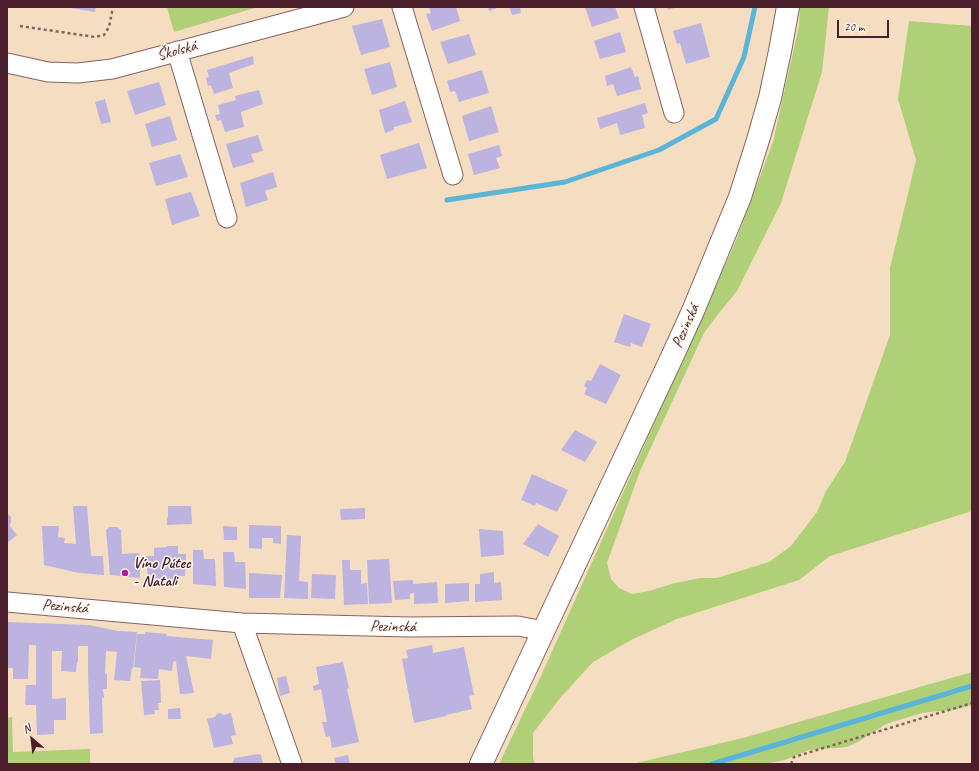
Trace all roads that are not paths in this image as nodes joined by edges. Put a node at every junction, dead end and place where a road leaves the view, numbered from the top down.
1 (344, 7) edge
2 (402, 7) edge
3 (644, 7) edge
4 (788, 7) edge
5 (177, 52) junction
6 (7, 64) edge
7 (674, 113) dead end
8 (453, 175) dead end
9 (227, 218) dead end
10 (7, 602) edge
11 (242, 623) junction
12 (544, 631) junction
13 (292, 764) edge
14 (481, 764) edge

1 - 5 street, Školská
2 - 8 street
3 - 7 street
4 - 12 main road, Pezinská
5 - 6 street, Školská
5 - 9 street
10 - 11 street, Pezinská
11 - 12 street, Pezinská
11 - 13 street
12 - 14 main road, Pezinská

